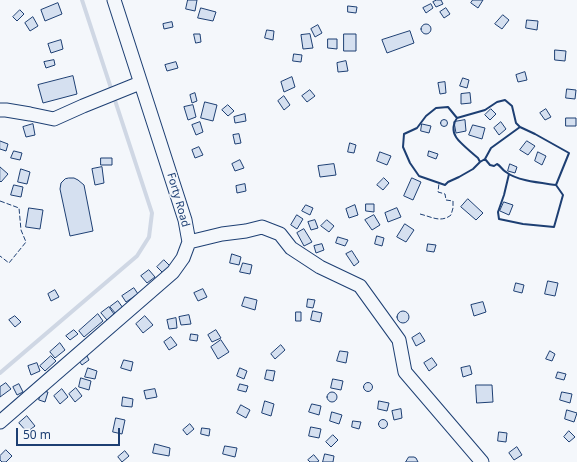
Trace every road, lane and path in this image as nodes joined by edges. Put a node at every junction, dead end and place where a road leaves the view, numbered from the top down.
1 (114, 0) edge
2 (140, 83) junction
3 (0, 110) edge
4 (189, 242) junction
5 (0, 422) edge
6 (482, 462) edge

1 - 2 street, Forty Road
2 - 3 street
2 - 4 street, Forty Road
4 - 5 street, Forty Road
4 - 6 street

